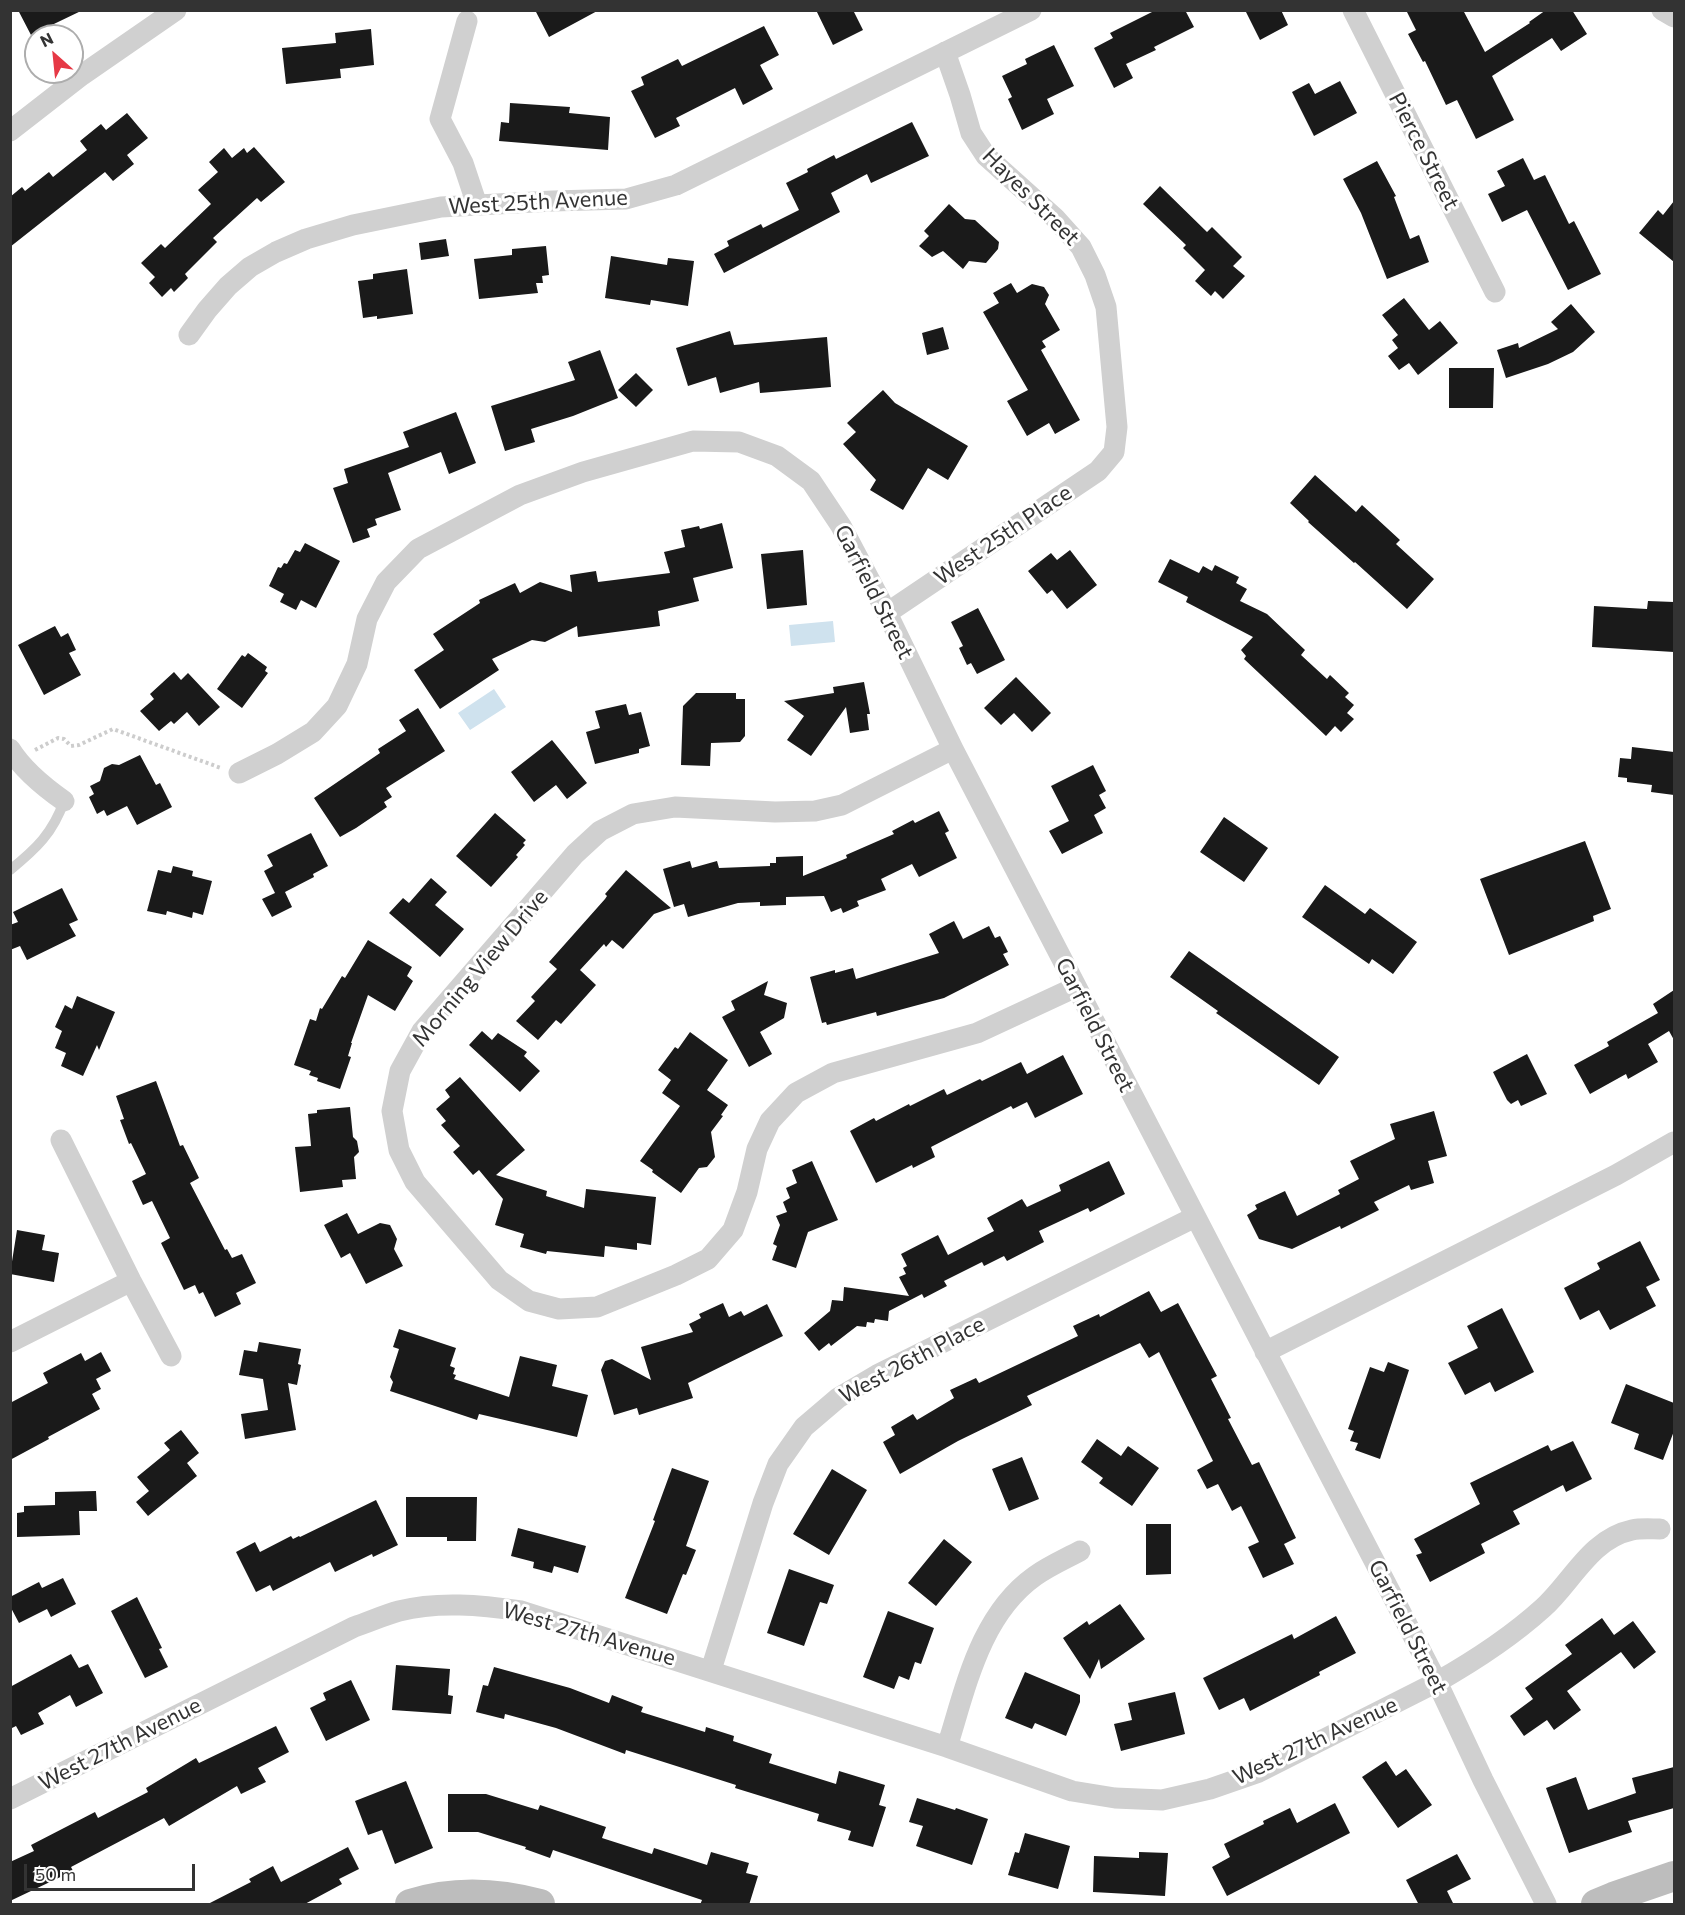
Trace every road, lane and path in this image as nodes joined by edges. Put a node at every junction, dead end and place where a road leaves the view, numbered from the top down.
1 (1031, 10) edge
2 (1353, 10) edge
3 (1662, 10) edge
4 (169, 12) edge
5 (1674, 17) edge
6 (467, 21) dead end
7 (945, 52) junction
8 (10, 131) edge
9 (477, 204) junction
10 (1495, 292) dead end
11 (189, 335) dead end
12 (1114, 452) joint
13 (887, 613) junction
14 (952, 749) junction
15 (14, 754) edge
16 (239, 773) joint
17 (64, 801) joint
18 (10, 870) edge
19 (1076, 987) junction
20 (61, 1140) dead end
21 (1674, 1142) edge
22 (1195, 1217) junction
23 (131, 1281) junction
24 (10, 1342) edge
25 (1265, 1352) junction
26 (171, 1356) dead end
27 (1660, 1529) dead end
28 (1080, 1551) dead end
29 (711, 1670) junction
30 (1437, 1682) junction
31 (946, 1747) junction
32 (10, 1799) edge
33 (1674, 1876) edge
34 (411, 1905) edge
35 (540, 1905) edge
36 (1546, 1905) edge
37 (1596, 1905) edge

1 - 7 street, West 25th Avenue
2 - 10 street, Pierce Street
3 - 5 street
4 - 8 street
6 - 9 street
7 - 9 street, West 25th Avenue
7 - 12 street, Hayes Street
9 - 11 street, West 25th Avenue
12 - 13 street, West 25th Place
13 - 14 street, Garfield Street
13 - 16 street, Garfield Street
14 - 19 street, Garfield Street
14 - 19 street, Morning View Drive
15 - 16 path
15 - 17 street
17 - 18 lane
19 - 22 street, Garfield Street
20 - 23 street
21 - 25 street
22 - 25 street, Garfield Street
22 - 29 street, West 26th Place
23 - 24 street
23 - 26 street
25 - 30 street, Garfield Street
27 - 30 street, West 27th Avenue
28 - 31 street
29 - 31 street, West 27th Avenue
29 - 32 street, West 27th Avenue
30 - 31 street, West 27th Avenue
30 - 36 street, Garfield Street
33 - 37 street
34 - 35 street

